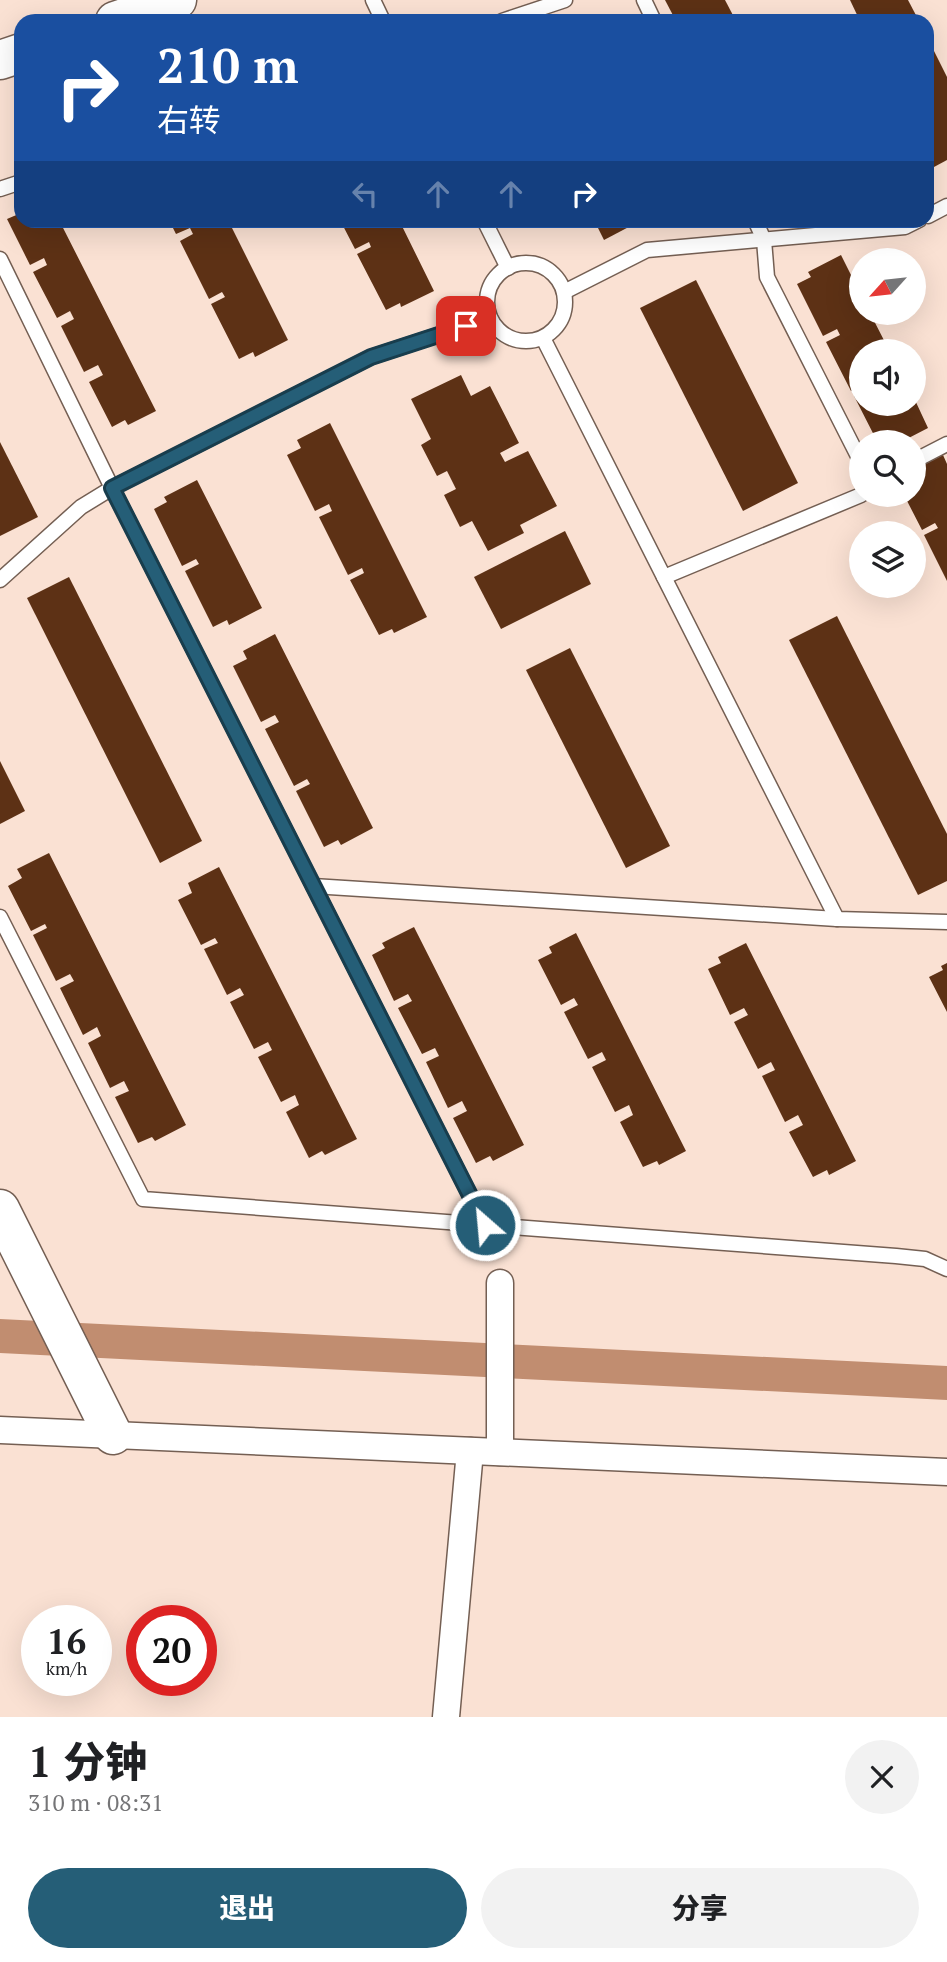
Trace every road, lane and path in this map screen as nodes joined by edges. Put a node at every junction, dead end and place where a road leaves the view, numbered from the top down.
1 (177, 0) edge
2 (565, 0) edge
3 (136, 14) edge
4 (523, 14) edge
5 (488, 228) edge
6 (759, 228) edge
7 (894, 228) edge
8 (764, 240) junction
9 (0, 259) edge
10 (508, 268) junction
11 (564, 292) junction
12 (490, 318) junction
13 (543, 338) junction
14 (849, 438) edge
15 (947, 444) edge
16 (926, 455) edge
17 (112, 488) junction
18 (849, 500) edge
19 (664, 577) junction
20 (0, 580) edge
21 (313, 886) junction
22 (0, 917) edge
23 (837, 919) junction
24 (947, 922) edge
25 (0, 1209) edge
26 (485, 1225) junction
27 (947, 1269) edge
28 (500, 1283) dead end
29 (0, 1430) edge
30 (113, 1435) junction
31 (470, 1451) junction
32 (500, 1452) junction
33 (947, 1472) edge
34 (446, 1717) edge

1 - 3 main road
2 - 4 lane
5 - 10 lane
6 - 8 lane
7 - 8 lane
8 - 11 lane
8 - 14 lane
9 - 17 lane
10 - 11 lane
10 - 12 lane
11 - 13 lane
12 - 13 lane
12 - 17 lane
13 - 19 lane
15 - 16 lane
17 - 20 lane
17 - 21 lane
18 - 19 lane
19 - 23 lane
21 - 23 lane
21 - 26 lane
22 - 26 lane
23 - 24 lane
25 - 30 main road
26 - 27 lane
28 - 32 street
29 - 30 street
30 - 31 street
31 - 32 street
31 - 34 street
32 - 33 street

